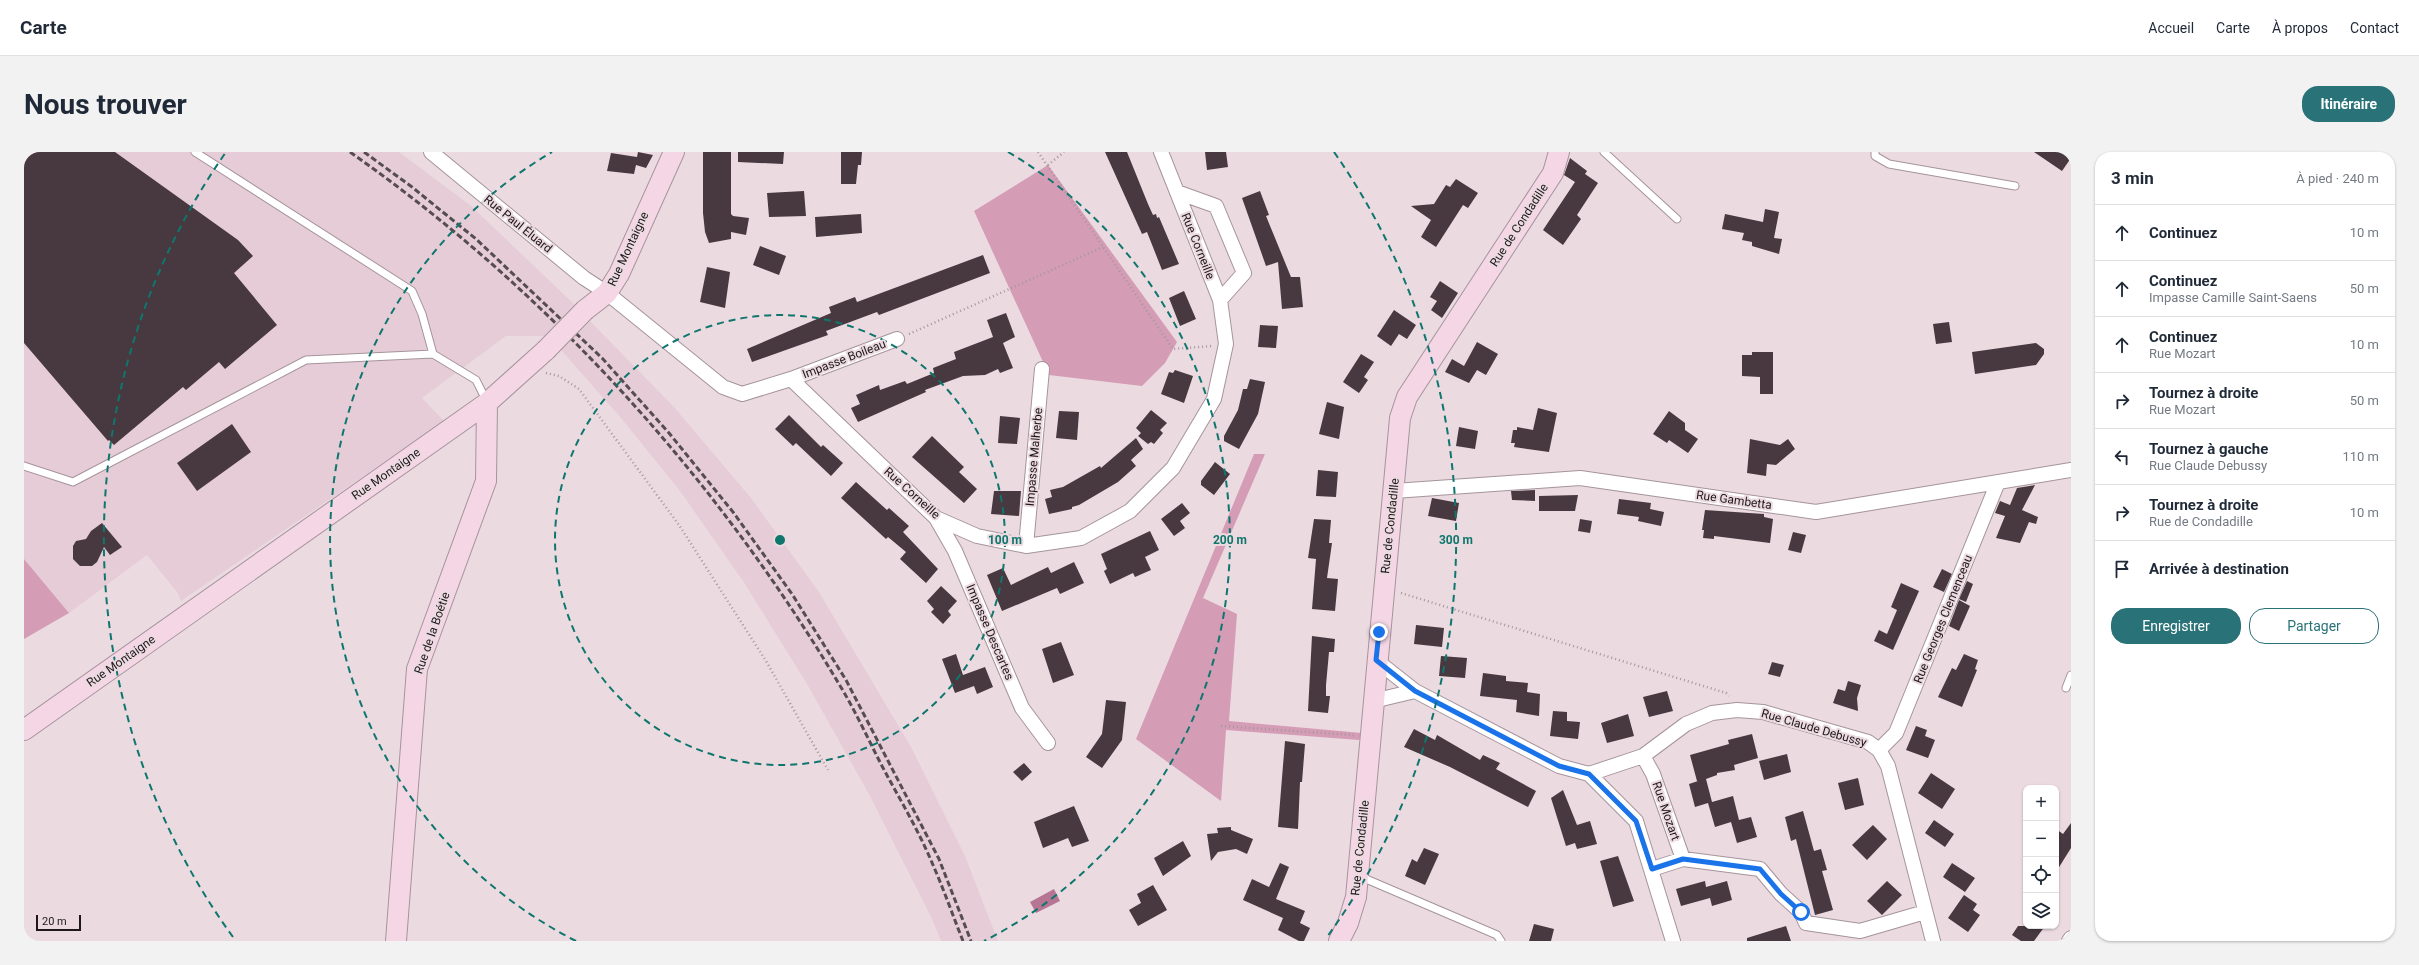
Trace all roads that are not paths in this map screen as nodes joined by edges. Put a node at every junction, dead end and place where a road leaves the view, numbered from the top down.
1 (196, 152) edge
2 (432, 152) edge
3 (674, 152) edge
4 (1161, 152) edge
5 (1559, 152) edge
6 (1604, 152) edge
7 (1875, 152) edge
8 (2014, 186) dead end
9 (1177, 192) junction
10 (1677, 219) dead end
11 (607, 293) junction
12 (1220, 300) junction
13 (897, 339) road end
14 (433, 354) junction
15 (1042, 369) dead end
16 (791, 379) junction
17 (487, 402) junction
18 (24, 466) edge
19 (2071, 470) edge
20 (1998, 482) junction
21 (1394, 491) junction
22 (936, 518) junction
23 (1026, 546) junction
24 (1376, 660) junction
25 (2071, 675) edge
26 (2066, 688) dead end
27 (1415, 691) junction
28 (1373, 701) junction
29 (24, 730) edge
30 (1048, 743) dead end
31 (1879, 750) junction
32 (1643, 756) junction
33 (1589, 774) junction
34 (1683, 859) junction
35 (1652, 869) junction
36 (1358, 875) junction
37 (1925, 912) junction
38 (2071, 938) edge
39 (396, 941) edge
40 (1339, 941) edge
41 (1501, 941) edge
42 (1673, 941) edge
43 (1933, 941) edge
44 (2069, 941) edge

1 - 14 lane
2 - 11 street, Rue Paul Éluard
3 - 11 street, Rue Montaigne
4 - 9 street, Rue Corneille
5 - 21 street, Rue de Condadille
6 - 10 lane
7 - 8 lane
9 - 12 street, Rue Corneille
9 - 12 street, Rue Corneille
11 - 16 street
11 - 17 street, Rue Montaigne, bridge
12 - 23 street, Rue Corneille
13 - 16 street, Impasse Boileau
14 - 17 lane
14 - 18 lane
15 - 23 street, Impasse Malherbe
16 - 22 street, Rue Corneille
17 - 29 street, Rue Montaigne
17 - 39 street, Rue de la Boétie
19 - 20 street, Rue Gambetta
20 - 21 street, Rue Gambetta
20 - 31 street, Rue Georges Clemenceau
21 - 24 street, Rue de Condadille
22 - 23 street, Rue Corneille
22 - 30 street, Impasse Descartes
24 - 27 street
24 - 28 street, Rue de Condadille
25 - 26 lane
27 - 28 street
27 - 33 street
28 - 36 street, Rue de Condadille
31 - 32 street, Rue Claude Debussy
31 - 37 street, Rue Claude Debussy
32 - 33 street, Rue Claude Debussy
32 - 34 street, Rue Mozart
33 - 35 street
34 - 35 street
34 - 37 street
35 - 42 street
36 - 40 street, Rue de Condadille
36 - 41 lane
37 - 43 street, Rue Claude Debussy
38 - 44 street

